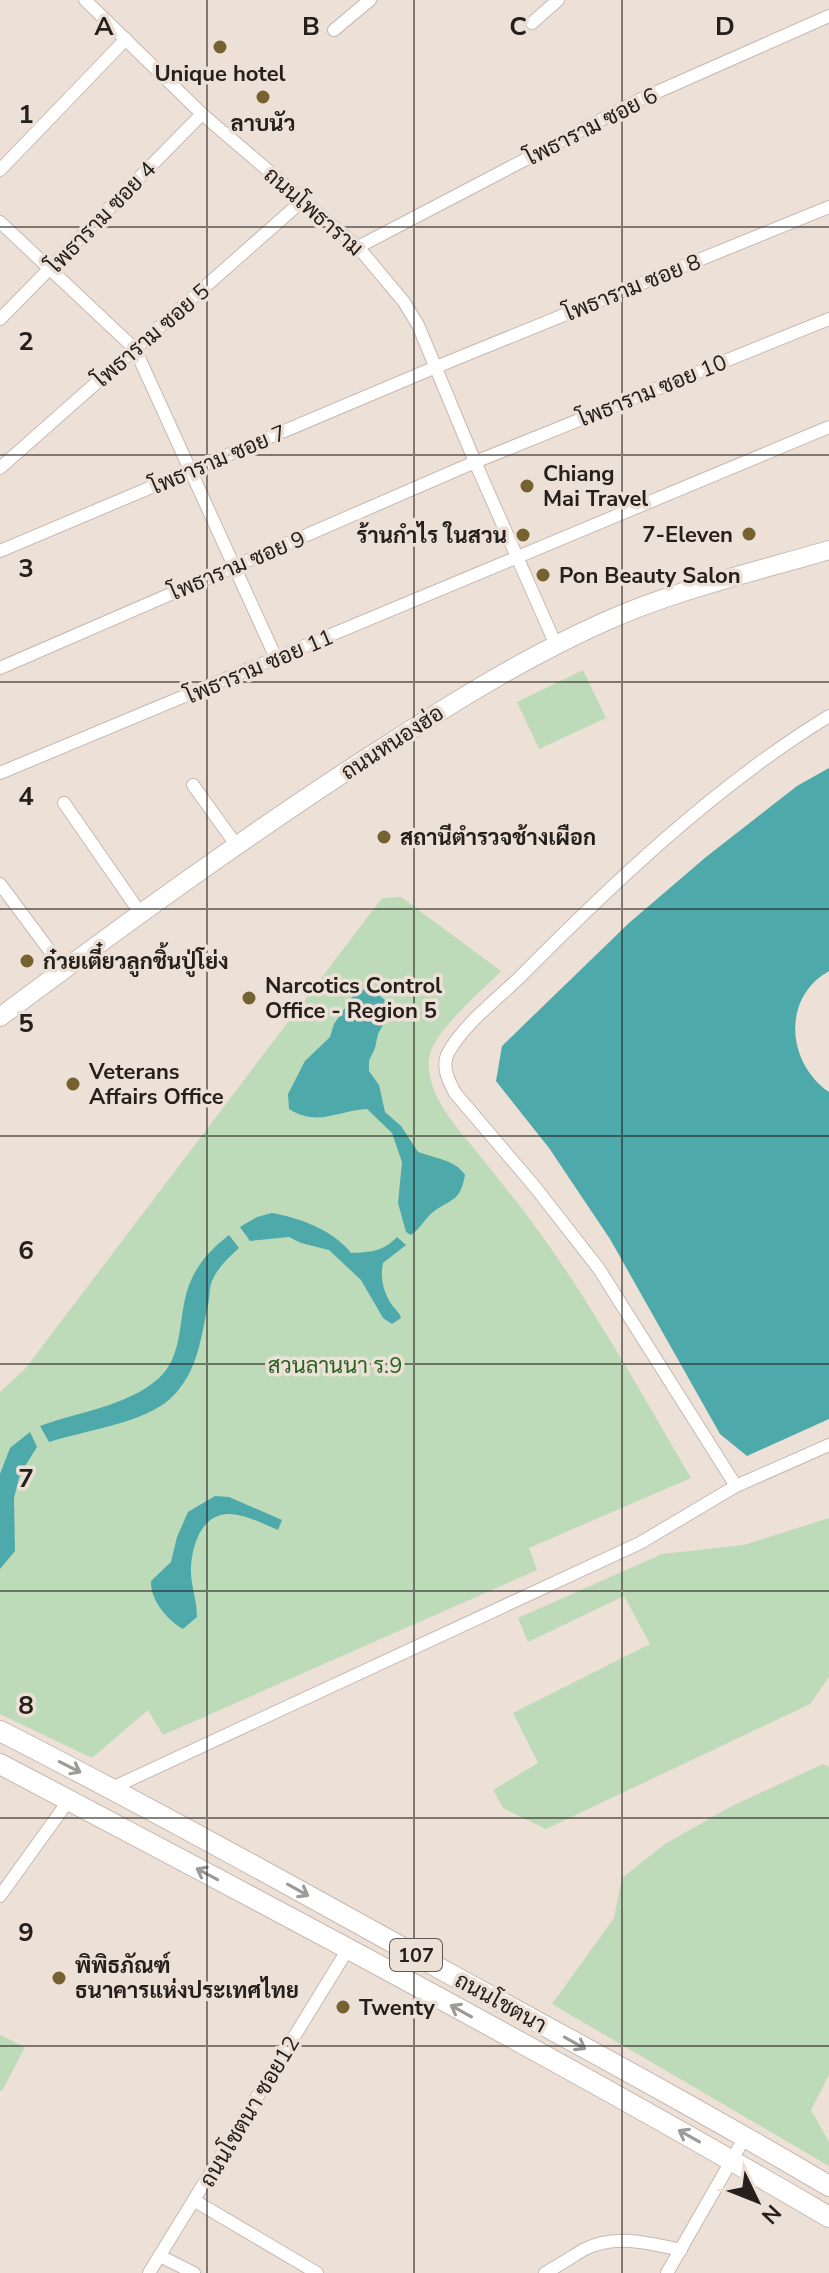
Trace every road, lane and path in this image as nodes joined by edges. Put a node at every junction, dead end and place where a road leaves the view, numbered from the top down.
1 (85, 0) edge
2 (370, 0) edge
3 (558, 0) edge
4 (829, 16) edge
5 (532, 23) dead end
6 (334, 30) dead end
7 (126, 39) junction
8 (202, 114) junction
9 (0, 170) edge
10 (302, 201) junction
11 (829, 207) edge
12 (0, 222) edge
13 (358, 247) junction
14 (50, 269) junction
15 (0, 319) edge
16 (829, 319) edge
17 (135, 349) junction
18 (436, 367) junction
19 (829, 427) edge
20 (475, 462) junction
21 (0, 468) edge
22 (191, 470) junction
23 (829, 550) edge
24 (0, 551) edge
25 (517, 558) junction
26 (234, 566) junction
27 (556, 645) junction
28 (276, 658) junction
29 (0, 668) edge
30 (829, 716) edge
31 (0, 773) edge
32 (193, 785) dead end
33 (64, 803) dead end
34 (237, 846) junction
35 (0, 884) edge
36 (141, 914) junction
37 (64, 970) junction
38 (0, 1017) edge
39 (829, 1445) edge
40 (736, 1486) junction
41 (0, 1731) edge
42 (0, 1764) edge
43 (112, 1788) junction
44 (69, 1800) junction
45 (0, 1896) edge
46 (348, 1949) junction
47 (745, 2137) junction
48 (732, 2160) junction
49 (829, 2186) edge
50 (195, 2201) junction
51 (829, 2217) edge
52 (681, 2250) junction
53 (160, 2256) junction
54 (149, 2273) edge
55 (194, 2273) edge
56 (317, 2273) edge
57 (545, 2273) edge
58 (667, 2273) edge

1 - 7 street, ถนนโพธาราม
2 - 6 street
3 - 5 street
4 - 13 street, โพธาราม ซอย 6
7 - 8 street, ถนนโพธาราม
7 - 9 street
8 - 10 street, ถนนโพธาราม
8 - 14 street, โพธาราม ซอย 4
10 - 13 street, ถนนโพธาราม
10 - 17 street, โพธาราม ซอย 5
11 - 18 street, โพธาราม ซอย 8
12 - 14 street
13 - 18 street, ถนนโพธาราม
14 - 15 street, โพธาราม ซอย 4
14 - 17 street
16 - 20 street, โพธาราม ซอย 10
17 - 21 street, โพธาราม ซอย 5
17 - 22 street
18 - 20 street, ถนนโพธาราม
18 - 22 street, โพธาราม ซอย 7
19 - 25 street, โพธาราม ซอย 11
20 - 25 street, ถนนโพธาราม
20 - 26 street, โพธาราม ซอย 9
22 - 24 street, โพธาราม ซอย 7
22 - 26 street
23 - 27 main road, ถนนหนองฮ่อ
25 - 27 street, ถนนโพธาราม
25 - 28 street, โพธาราม ซอย 11
26 - 28 street
26 - 29 street, โพธาราม ซอย 9
27 - 34 main road, ถนนหนองฮ่อ
28 - 31 street, โพธาราม ซอย 11
30 - 40 street
32 - 34 street
33 - 36 street
34 - 36 main road, ถนนหนองฮ่อ
35 - 37 street
36 - 37 main road, ถนนหนองฮ่อ
37 - 38 main road, ถนนหนองฮ่อ
39 - 40 street
40 - 43 street
41 -> 43 main road, ถนนโชตนา / 107
42 - 44 main road, ถนนโชตนา / 107
43 -> 47 main road, ถนนโชตนา / 107
44 - 45 street
46 -> 44 main road, ถนนโชตนา / 107
48 -> 46 main road, ถนนโชตนา / 107
46 - 50 street, ถนนโชตนา ซอย12
47 - 48 street
47 - 49 main road, ถนนโชตนา / 107
48 - 51 main road, ถนนโชตนา / 107
48 - 52 street
50 - 53 street, ถนนโชตนา ซอย12
50 - 56 street
52 - 57 street
52 - 58 street
53 - 54 street, ถนนโชตนา ซอย12
53 - 55 street

